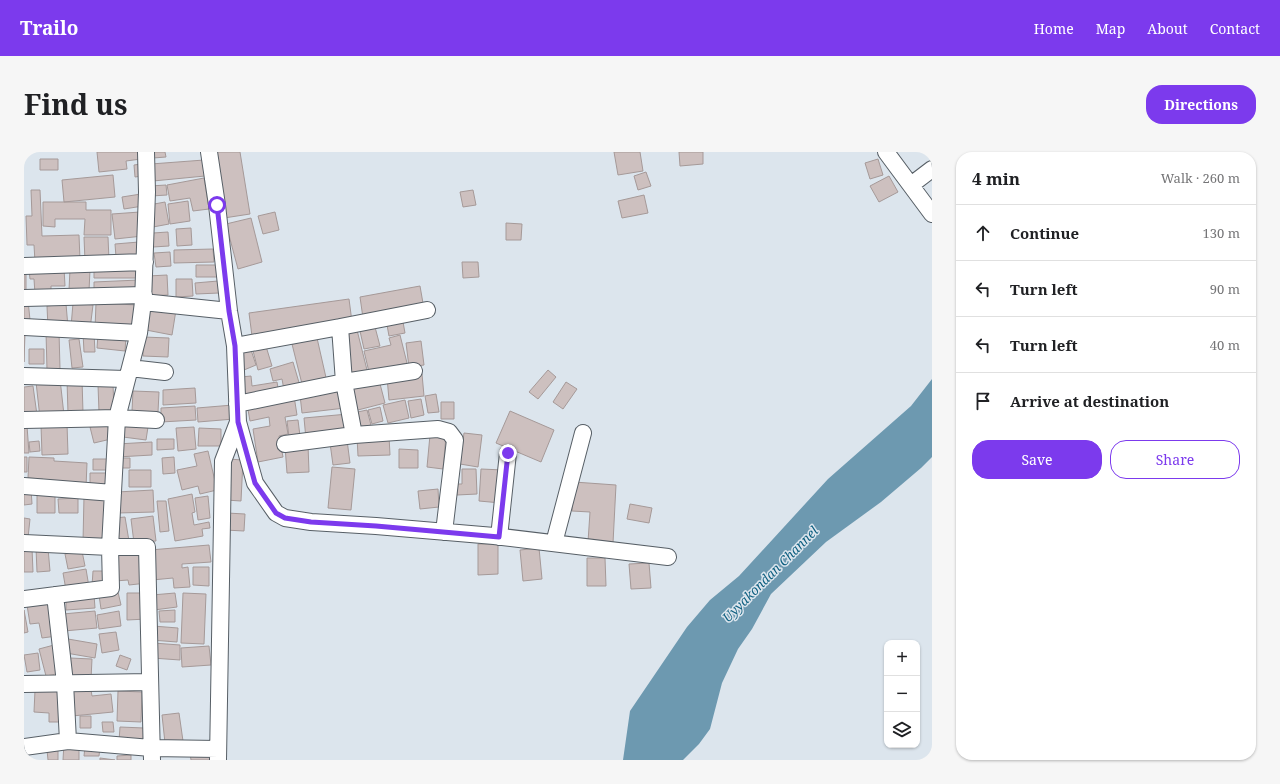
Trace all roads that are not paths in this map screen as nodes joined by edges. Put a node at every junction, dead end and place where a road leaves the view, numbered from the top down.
1 (146, 152) edge
2 (209, 152) edge
3 (886, 152) edge
4 (932, 169) edge
5 (911, 185) junction
6 (932, 214) edge
7 (145, 262) junction
8 (24, 266) edge
9 (24, 298) edge
10 (143, 298) junction
11 (427, 310) dead end
12 (229, 311) junction
13 (24, 327) edge
14 (340, 327) junction
15 (139, 334) junction
16 (235, 346) junction
17 (414, 371) dead end
18 (165, 372) dead end
19 (128, 374) junction
20 (24, 376) edge
21 (344, 382) junction
22 (238, 404) junction
23 (117, 418) junction
24 (24, 420) edge
25 (156, 420) dead end
26 (238, 422) junction
27 (583, 433) dead end
28 (354, 436) junction
29 (285, 444) dead end
30 (508, 453) dead end
31 (24, 486) edge
32 (113, 493) junction
33 (444, 532) junction
34 (499, 537) junction
35 (24, 543) edge
36 (554, 543) junction
37 (110, 547) junction
38 (668, 557) dead end
39 (54, 595) junction
40 (24, 599) edge
41 (150, 682) junction
42 (65, 683) junction
43 (24, 684) edge
44 (68, 741) junction
45 (24, 747) edge
46 (152, 754) edge
47 (218, 754) edge

1 - 7 street
2 - 12 street
3 - 5 street
4 - 5 street
5 - 6 street
7 - 8 street
7 - 10 street
9 - 10 street
10 - 12 street
10 - 15 street
11 - 14 street
12 - 16 street
13 - 15 street
14 - 16 street
14 - 21 street
15 - 19 street
16 - 22 street
17 - 21 street
18 - 19 street
19 - 20 street
19 - 23 street
21 - 22 street
21 - 28 street
22 - 26 street
23 - 24 street
23 - 25 street
23 - 32 street
26 - 33 street
26 - 47 street
27 - 36 street
28 - 29 street
28 - 33 street
30 - 34 street
31 - 32 street
32 - 37 street
33 - 34 street
34 - 36 street
35 - 37 street
36 - 38 street
37 - 39 street
37 - 41 street
39 - 40 street
39 - 42 street
41 - 42 street
41 - 46 street
42 - 43 street
42 - 44 street
44 - 45 street
44 - 46 street
46 - 47 street

